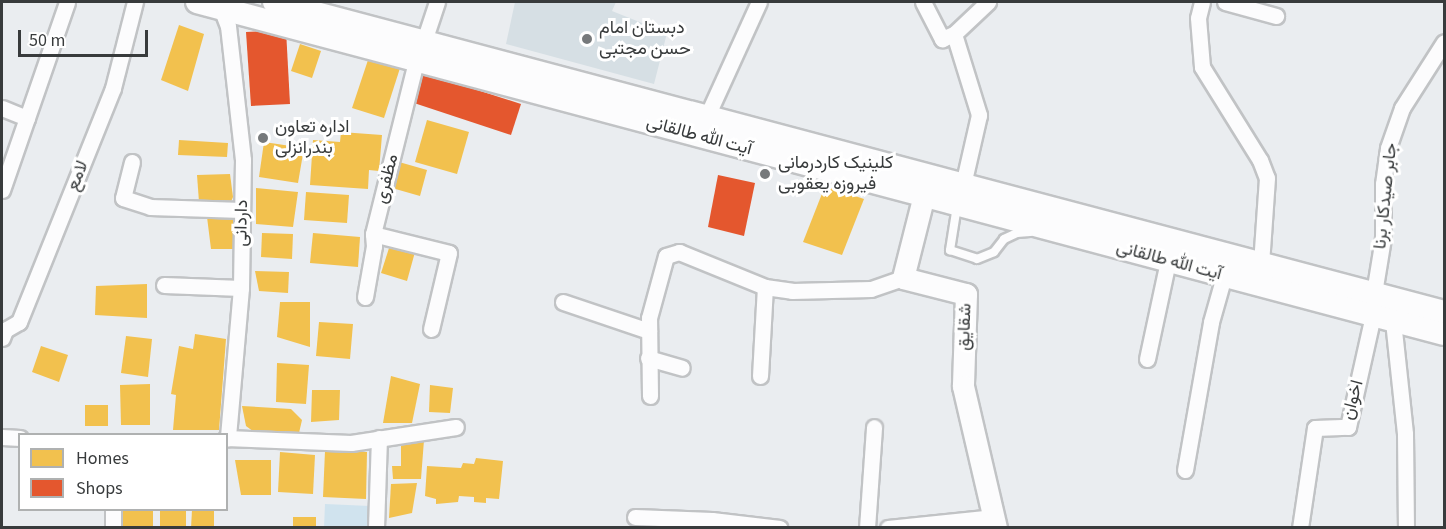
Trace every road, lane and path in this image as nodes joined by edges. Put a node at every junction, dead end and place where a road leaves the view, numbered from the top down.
1 (67, 2) edge
2 (135, 2) edge
3 (197, 2) edge
4 (275, 2) edge
5 (437, 2) edge
6 (759, 2) edge
7 (923, 2) edge
8 (988, 2) edge
9 (1202, 2) edge
10 (1225, 2) edge
11 (222, 8) junction
12 (1276, 16) dead end
13 (954, 34) junction
14 (1444, 42) edge
15 (420, 51) junction
16 (2, 108) edge
17 (707, 116) junction
18 (27, 118) junction
19 (132, 162) dead end
20 (926, 186) junction
21 (2, 190) edge
22 (960, 195) junction
23 (242, 210) junction
24 (1044, 228) junction
25 (373, 234) junction
26 (1168, 261) junction
27 (1261, 264) junction
28 (1224, 276) junction
29 (903, 278) junction
30 (164, 285) dead end
31 (765, 287) junction
32 (241, 288) junction
33 (365, 297) dead end
34 (563, 302) dead end
35 (1380, 310) junction
36 (1444, 312) edge
37 (431, 329) dead end
38 (649, 331) junction
39 (1444, 334) edge
40 (2, 338) edge
41 (648, 358) junction
42 (1147, 359) dead end
43 (682, 368) dead end
44 (760, 376) dead end
45 (650, 396) dead end
46 (456, 427) dead end
47 (874, 427) dead end
48 (227, 433) edge
49 (2, 437) edge
50 (18, 438) edge
51 (228, 438) edge
52 (380, 438) junction
53 (1185, 470) dead end
54 (113, 511) edge
55 (634, 517) dead end
56 (995, 522) edge
57 (113, 528) edge
58 (376, 528) edge
59 (780, 528) edge
60 (867, 528) edge
61 (888, 528) edge
62 (1300, 528) edge
63 (1406, 528) edge

1 - 18 street
2 - 40 street, لامع
3 - 11 main road, آیت الله طالقانی
4 - 15 main road, آیت الله طالقانی
5 - 15 street, مظفری
6 - 17 street
7 - 13 street
8 - 13 street
9 - 27 street
10 - 12 street
11 - 15 main road, آیت الله طالقانی
11 - 23 street, داردانی
13 - 22 street
14 - 35 street, جابر صیدکار برنا
15 - 17 main road, آیت الله طالقانی
15 - 20 main road, آیت الله طالقانی
15 - 25 street, مظفری
16 - 18 street
17 - 20 main road, آیت الله طالقانی
18 - 21 street
19 - 23 street
20 - 22 main road, آیت الله طالقانی
20 - 29 street
22 - 24 main road, آیت الله طالقانی
22 - 24 lane
22 - 27 main road, آیت الله طالقانی
23 - 32 street, داردانی
24 - 26 main road, آیت الله طالقانی
25 - 33 street, مظفری
25 - 37 street
26 - 28 main road, آیت الله طالقانی
26 - 42 street
27 - 35 main road, آیت الله طالقانی
28 - 35 main road, آیت الله طالقانی
28 - 53 street
29 - 31 street
29 - 56 street, شقایق
30 - 32 street
31 - 38 street
31 - 44 street
32 - 48 street, داردانی
34 - 38 street
35 - 36 main road, آیت الله طالقانی
35 - 39 main road, آیت الله طالقانی
35 - 62 street, اخوان
35 - 63 street
38 - 41 street
41 - 43 street
41 - 45 street
46 - 52 street
47 - 60 street
49 - 50 street
51 - 52 street
52 - 58 street
54 - 57 street
55 - 59 street
56 - 61 street

